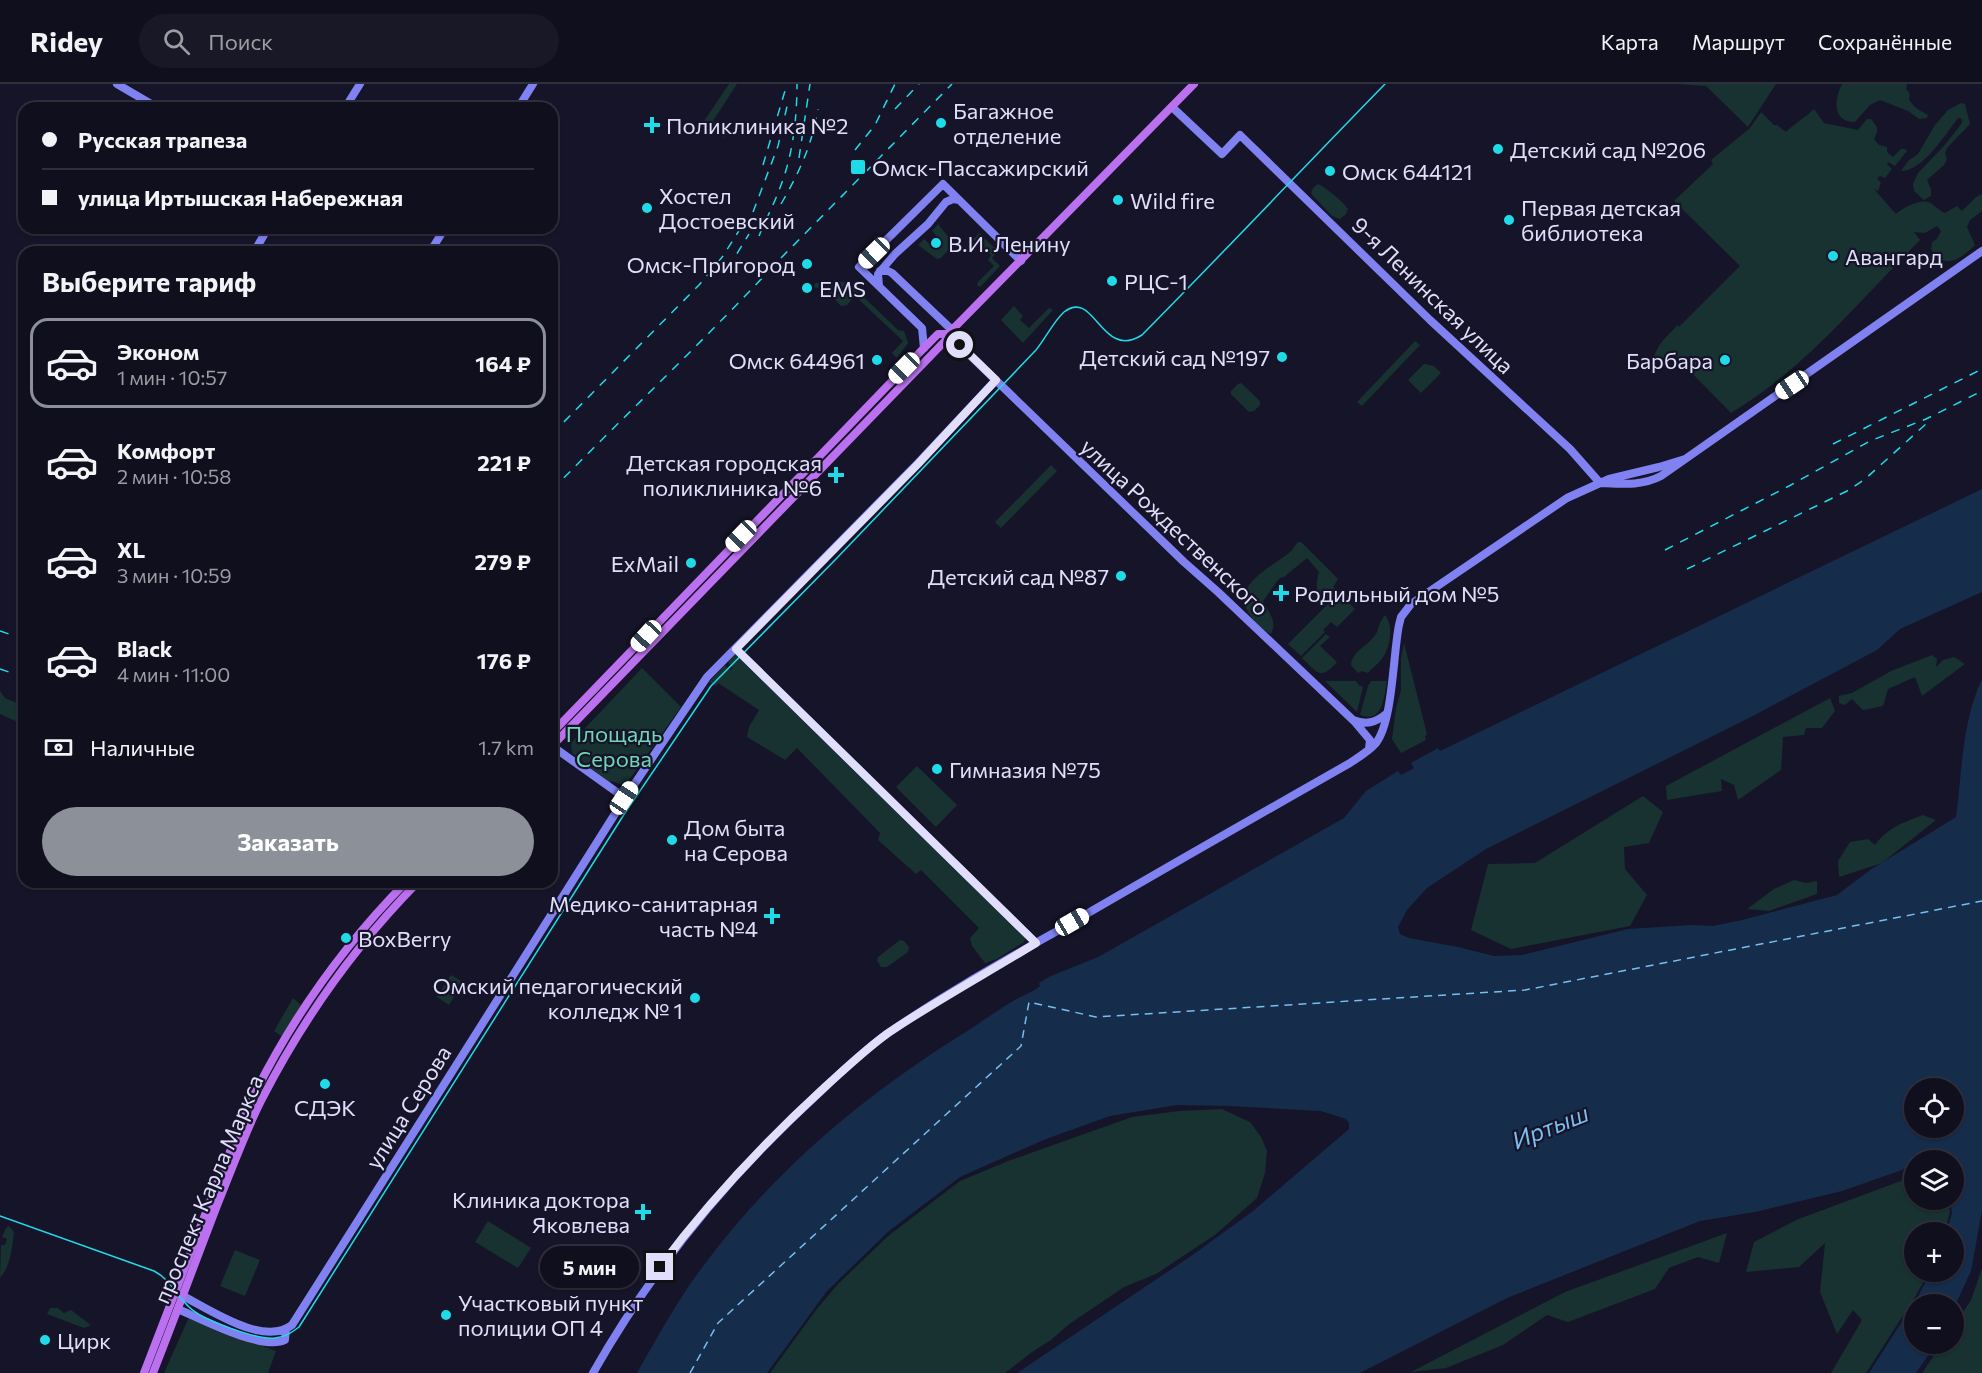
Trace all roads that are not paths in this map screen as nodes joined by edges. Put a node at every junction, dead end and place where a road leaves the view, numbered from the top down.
1 (117, 84) edge
2 (360, 84) edge
3 (533, 84) edge
4 (1194, 84) edge
5 (148, 102) edge
6 (349, 102) edge
7 (522, 102) edge
8 (1172, 107) junction
9 (959, 200) junction
10 (1982, 251) edge
11 (1021, 261) junction
12 (880, 271) junction
13 (880, 288) junction
14 (950, 332) junction
15 (924, 348) junction
16 (996, 380) junction
17 (828, 446) junction
18 (836, 453) junction
19 (1685, 459) junction
20 (1648, 470) junction
21 (795, 480) junction
22 (1650, 482) junction
23 (1600, 483) junction
24 (802, 487) junction
25 (661, 626) junction
26 (736, 649) junction
27 (1386, 713) junction
28 (1352, 719) junction
29 (558, 727) edge
30 (1382, 730) junction
31 (1365, 732) junction
32 (558, 739) edge
33 (1369, 749) junction
34 (558, 750) edge
35 (624, 798) junction
36 (400, 888) edge
37 (412, 888) edge
38 (1036, 943) junction
39 (179, 1294) junction
40 (178, 1309) junction
41 (286, 1329) junction
42 (144, 1373) edge
43 (153, 1373) edge
44 (593, 1373) edge

1 - 5 street
2 - 6 street
3 - 7 street
4 - 8 main road
8 - 11 main road
8 - 23 street, 9-я Ленинская улица
9 - 11 street
9 - 12 street
9 - 13 street
10 - 19 street
11 - 14 main road
12 - 13 street
12 - 14 street, улица Рождественского
13 - 15 street
14 - 15 main road
14 - 16 street, улица Рождественского
14 - 18 main road
15 - 17 main road
16 - 26 street, улица Серова
16 - 28 street, улица Рождественского
17 - 18 main road
17 - 21 main road
18 - 24 main road
19 - 20 street
19 - 22 street
20 - 22 street
20 - 23 street
21 - 24 main road
21 - 25 main road
22 - 23 street
23 - 27 street
24 - 25 main road
25 - 29 main road
25 - 32 main road
26 - 35 street, улица Серова
26 - 38 street
27 - 28 street
27 - 30 street
28 - 31 street, улица Рождественского
30 - 31 street
30 - 33 street
31 - 33 street
33 - 38 street
34 - 35 street
35 - 41 street, улица Серова
36 - 39 main road, проспект Карла Маркса
37 - 39 main road, проспект Карла Маркса
38 - 44 street
39 - 40 main road, проспект Карла Маркса
39 - 41 street
39 - 42 main road, проспект Карла Маркса
40 - 41 street
40 - 43 main road, проспект Карла Маркса

